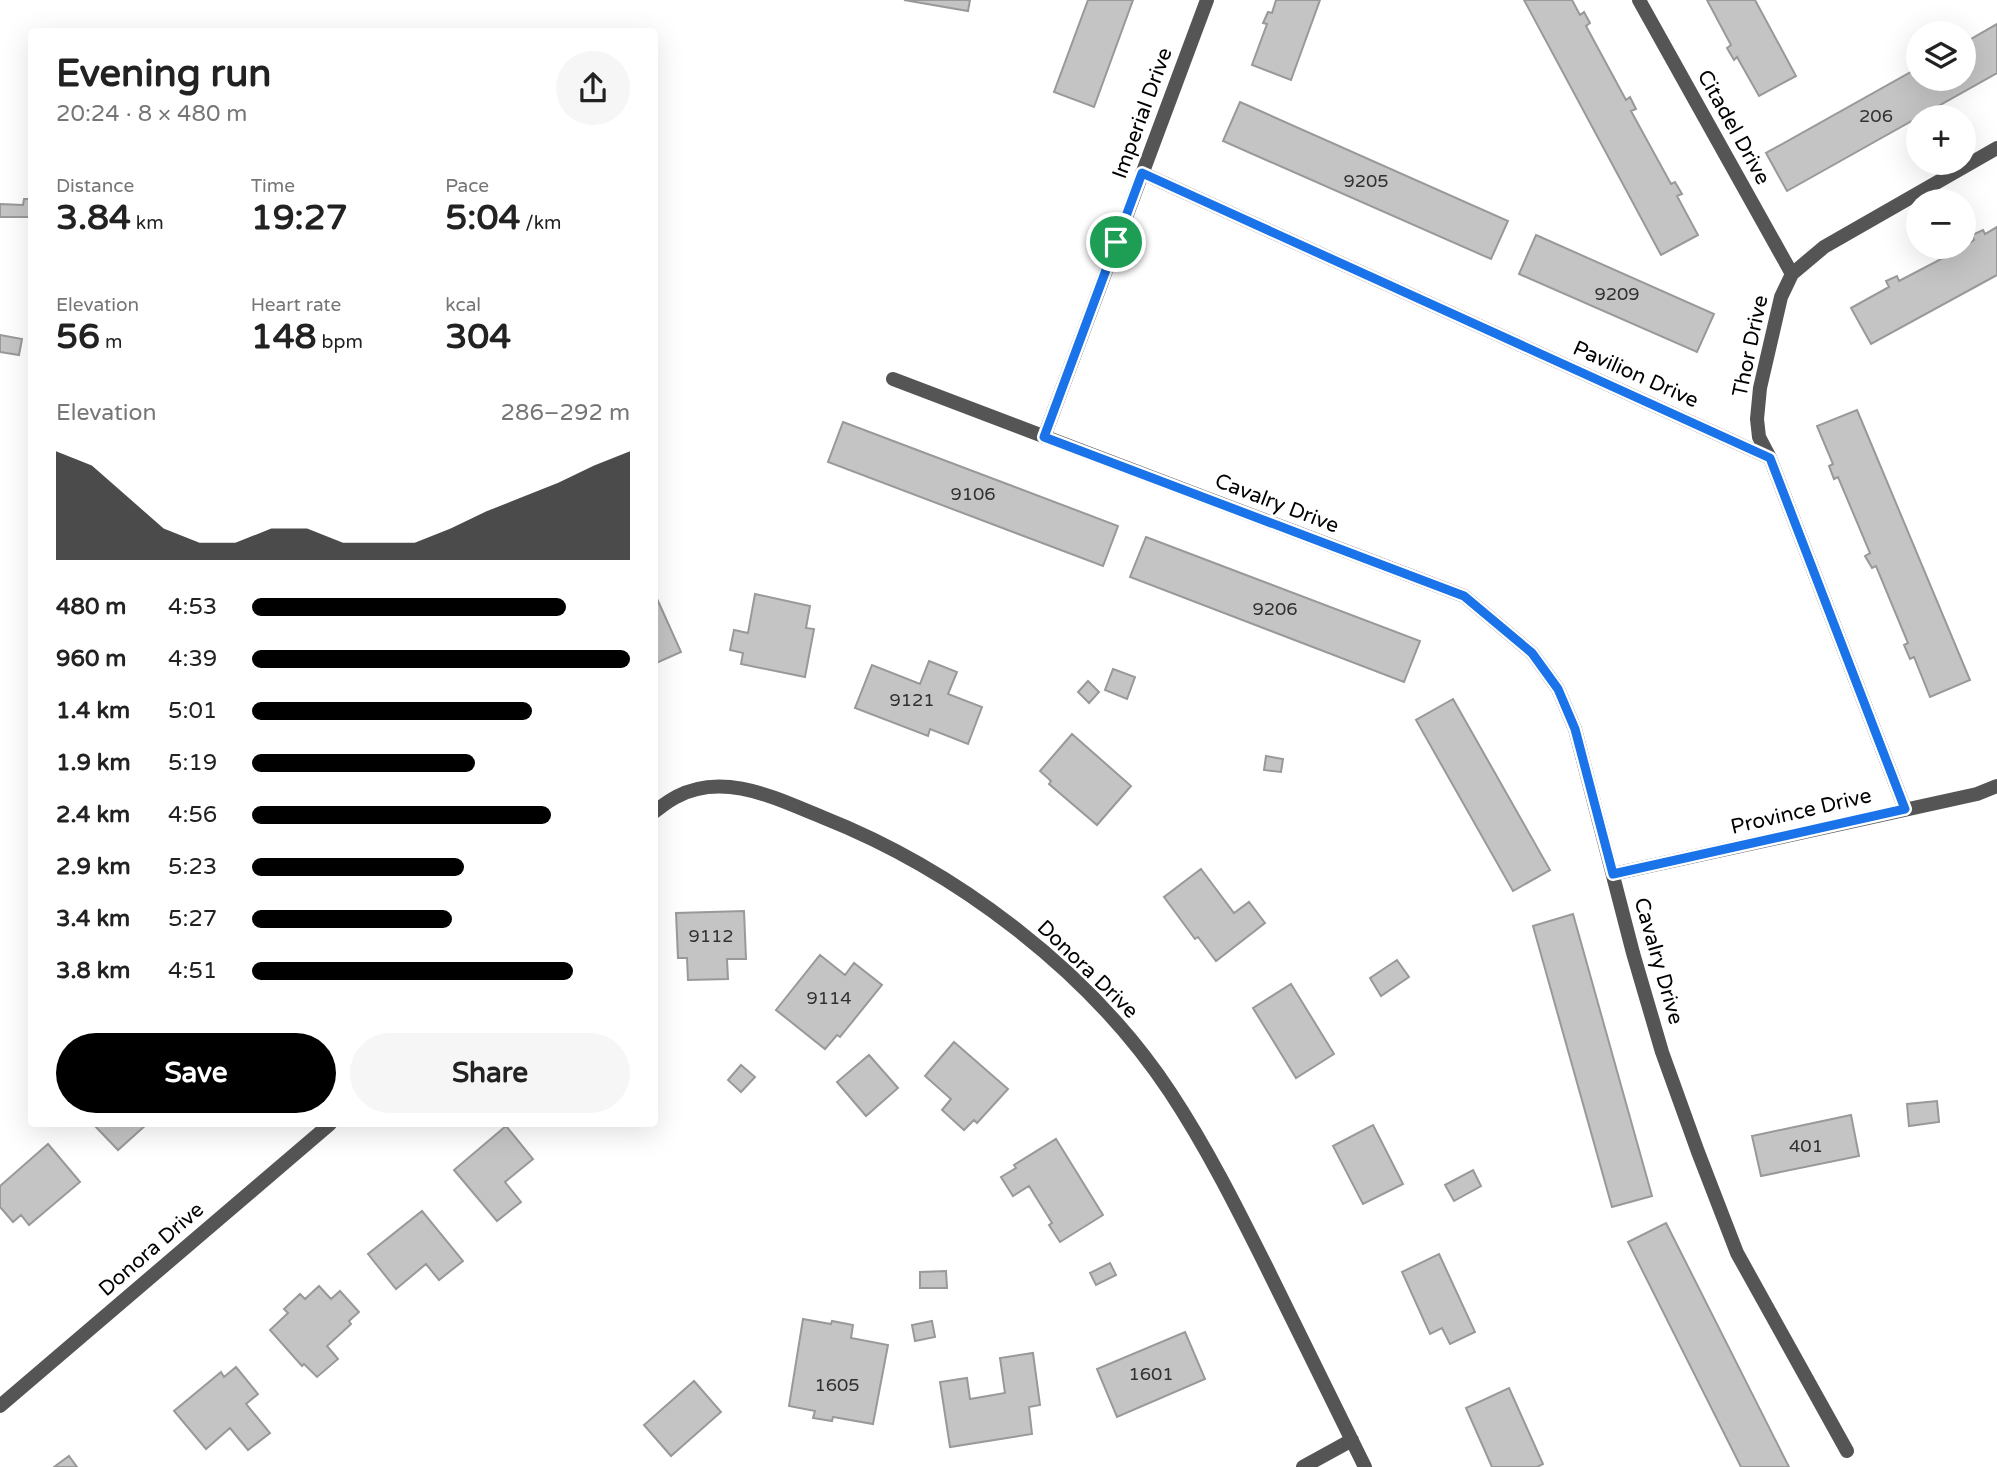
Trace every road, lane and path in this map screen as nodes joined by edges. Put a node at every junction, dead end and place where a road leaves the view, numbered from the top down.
1 (1207, 0) edge
2 (1639, 0) edge
3 (1997, 148) edge
4 (1142, 173) junction
5 (1792, 274) junction
6 (893, 379) dead end
7 (1044, 437) junction
8 (1770, 458) junction
9 (1997, 786) edge
10 (1905, 809) junction
11 (658, 810) edge
12 (1613, 874) junction
13 (326, 1127) edge
14 (0, 1406) edge
15 (1352, 1440) junction
16 (1847, 1451) dead end
17 (1303, 1467) edge
18 (1366, 1467) edge

1 - 4 street, Imperial Drive
2 - 5 street, Citadel Drive
3 - 5 street, Thor Drive
4 - 7 street, Imperial Drive
4 - 8 street, Pavilion Drive
5 - 8 street, Thor Drive
6 - 7 street, Cavalry Drive
7 - 12 street, Cavalry Drive
8 - 10 street
9 - 10 street, Province Drive
10 - 12 street, Province Drive
11 - 15 street, Donora Drive
12 - 16 street, Cavalry Drive
13 - 14 street, Donora Drive
15 - 17 street
15 - 18 street, Donora Drive

